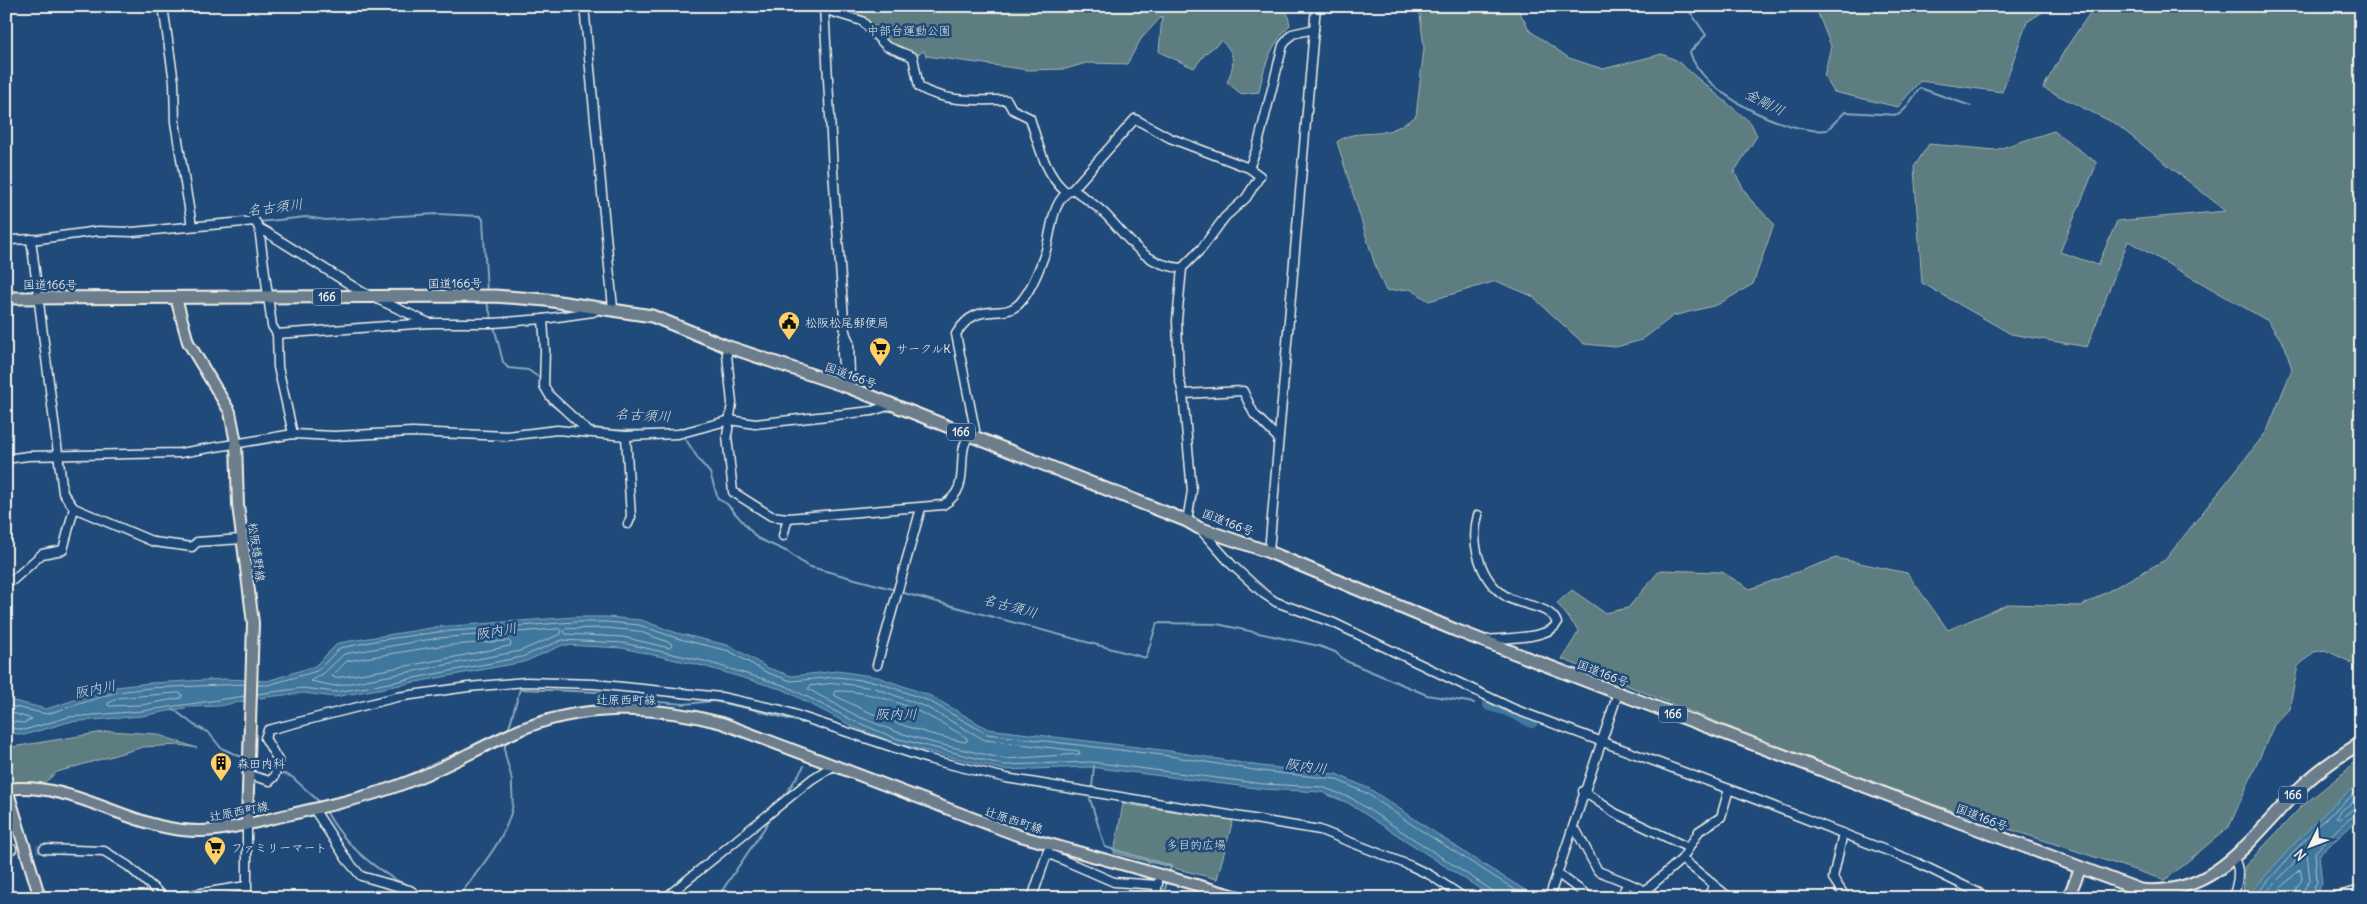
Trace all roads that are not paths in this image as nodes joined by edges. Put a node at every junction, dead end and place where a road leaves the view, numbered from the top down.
1 (163, 6) edge
2 (584, 6) edge
3 (813, 6) edge
4 (1316, 6) edge
5 (824, 7) edge
6 (1314, 29) junction
7 (1249, 168) junction
8 (1070, 191) junction
9 (192, 226) junction
10 (258, 226) junction
11 (6, 240) edge
12 (32, 242) junction
13 (1182, 268) junction
14 (268, 296) junction
15 (6, 298) edge
16 (38, 298) junction
17 (176, 298) junction
18 (372, 298) junction
19 (607, 308) junction
20 (543, 319) junction
21 (429, 323) junction
22 (277, 334) junction
23 (726, 346) junction
24 (847, 383) junction
25 (1183, 394) junction
26 (891, 405) junction
27 (730, 420) junction
28 (589, 431) junction
29 (293, 434) junction
30 (968, 435) junction
31 (626, 436) junction
32 (1278, 438) junction
33 (236, 443) junction
34 (58, 455) junction
35 (6, 459) edge
36 (74, 508) junction
37 (921, 508) junction
38 (1478, 515) dead end
39 (788, 518) junction
40 (1187, 521) junction
41 (628, 524) dead end
42 (1199, 528) junction
43 (783, 536) dead end
44 (242, 539) junction
45 (1269, 552) junction
46 (10, 579) edge
47 (6, 586) edge
48 (1482, 640) junction
49 (877, 666) dead end
50 (1618, 693) junction
51 (1601, 740) junction
52 (2361, 743) edge
53 (832, 766) junction
54 (249, 775) junction
55 (1729, 788) junction
56 (7, 789) edge
57 (1583, 791) junction
58 (314, 809) junction
59 (247, 824) junction
60 (1572, 831) junction
61 (1843, 833) junction
62 (1049, 848) junction
63 (1689, 848) junction
64 (44, 849) tunnel mouth
65 (2233, 858) junction
66 (1682, 859) junction
67 (2080, 869) junction
68 (1557, 873) junction
69 (1168, 876) junction
70 (1628, 883) junction
71 (1157, 885) junction
72 (1714, 885) junction
73 (246, 886) junction
74 (1646, 890) junction
75 (2360, 893) edge
76 (40, 898) edge
77 (166, 898) edge
78 (171, 898) edge
79 (247, 898) edge
80 (421, 898) edge
81 (665, 898) edge
82 (1032, 898) edge
83 (1156, 898) edge
84 (1243, 898) edge
85 (1465, 898) edge
86 (1549, 898) edge
87 (1591, 898) edge
88 (1620, 898) edge
89 (1661, 898) edge
90 (1707, 898) edge
91 (1730, 898) edge
92 (1846, 898) edge
93 (1989, 898) edge
94 (2068, 898) edge
95 (2233, 898) edge
96 (2330, 898) edge

1 - 9 street
2 - 19 street
3 - 5 street
4 - 6 street
5 - 8 street
5 - 24 street
6 - 7 street
6 - 32 street
7 - 8 street
7 - 13 street
8 - 13 street
8 - 30 street
9 - 10 street
9 - 12 street
10 - 14 street
10 - 18 street
11 - 12 street
12 - 16 street
13 - 25 street
14 - 17 highway, 国道166号 / 166
14 - 18 highway, 国道166号 / 166
14 - 22 street
15 - 16 highway, 国道166号 / 166
16 - 17 highway, 国道166号 / 166
16 - 34 street
17 - 33 main road, 松阪嬉野線
18 - 19 highway, 国道166号 / 166
18 - 21 street
19 - 20 street
19 - 23 highway, 国道166号 / 166
20 - 21 street
20 - 28 street
21 - 22 street
22 - 29 street
23 - 24 highway, 国道166号 / 166
23 - 27 street
24 - 26 highway, 国道166号 / 166
25 - 32 street
25 - 40 street
26 - 27 street
26 - 30 highway, 国道166号 / 166
27 - 31 street
27 - 39 street
28 - 29 street
28 - 31 street
29 - 33 street
30 - 37 street
30 - 40 highway, 国道166号 / 166
31 - 41 street
32 - 45 street
33 - 34 street
33 - 44 main road, 松阪嬉野線
34 - 35 street
34 - 36 street
36 - 44 street
36 - 46 street
37 - 39 street
37 - 49 street
38 - 48 street
39 - 43 street
40 - 42 highway, 国道166号 / 166
42 - 45 highway, 国道166号 / 166
42 - 51 street
44 - 54 main road, 松阪嬉野線
45 - 48 highway, 国道166号 / 166
46 - 47 street
48 - 50 highway, 国道166号 / 166
50 - 51 street
50 - 67 highway, 国道166号 / 166
51 - 55 street
51 - 57 street
52 - 65 highway, 国道166号 / 166
53 - 58 main road, 辻原西町線
53 - 62 main road, 辻原西町線
53 - 81 street
54 - 59 main road, 松阪嬉野線
54 - 85 street
55 - 61 street
55 - 63 street
56 - 59 main road, 辻原西町線
56 - 76 main road
57 - 60 street
57 - 63 street
58 - 59 main road, 辻原西町線
58 - 80 street
59 - 73 street
60 - 68 street
60 - 70 street
61 - 92 street
61 - 93 street
62 - 69 main road, 辻原西町線
62 - 71 street
62 - 82 street
63 - 66 street
64 - 77 street
65 - 67 highway, 国道166号 / 166
65 - 95 street
66 - 72 street
66 - 74 street
67 - 94 main road
68 - 86 street
68 - 87 street
69 - 71 street
69 - 84 main road, 辻原西町線
70 - 74 street
70 - 88 street
71 - 83 street
72 - 90 street
72 - 91 street
73 - 78 street
73 - 79 street
74 - 89 street
75 - 96 street

